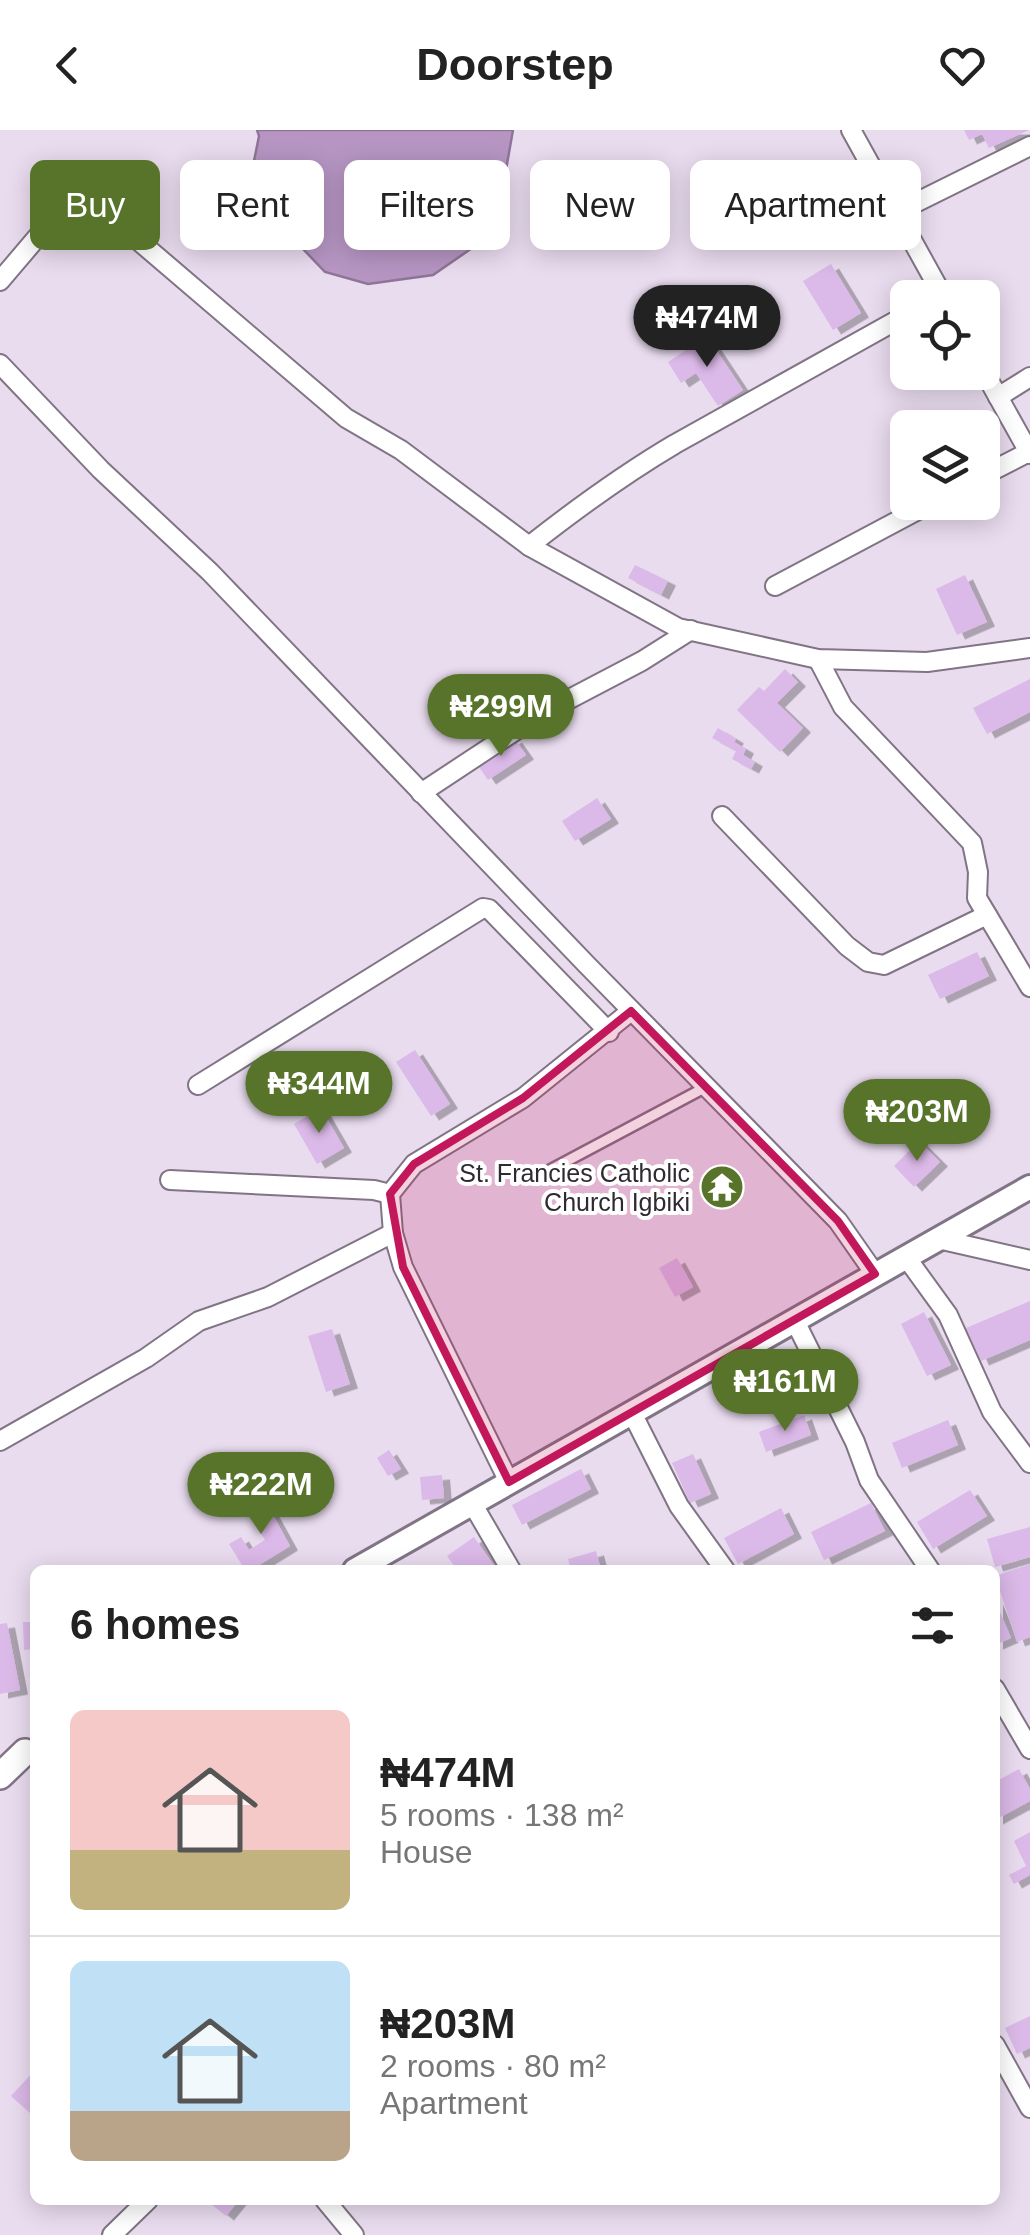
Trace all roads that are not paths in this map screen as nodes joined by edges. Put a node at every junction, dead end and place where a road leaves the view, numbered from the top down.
1 (851, 130) edge
2 (1030, 146) edge
3 (868, 160) edge
4 (921, 200) edge
5 (916, 250) edge
6 (932, 280) edge
7 (0, 281) edge
8 (890, 324) edge
9 (0, 364) edge
10 (1030, 377) edge
11 (995, 390) edge
12 (998, 396) junction
13 (1029, 453) edge
14 (1000, 467) edge
15 (898, 520) edge
16 (529, 546) junction
17 (775, 586) dead end
18 (691, 630) junction
19 (1030, 648) edge
20 (818, 658) junction
21 (421, 793) junction
22 (722, 816) dead end
23 (988, 915) junction
24 (1030, 987) edge
25 (632, 1011) junction
26 (609, 1032) junction
27 (198, 1086) dead end
28 (706, 1087) junction
29 (550, 1170) dead end
30 (170, 1180) dead end
31 (1030, 1187) edge
32 (390, 1194) junction
33 (392, 1232) junction
34 (938, 1239) junction
35 (906, 1257) junction
36 (1030, 1260) edge
37 (875, 1274) junction
38 (794, 1321) junction
39 (632, 1413) junction
40 (0, 1440) edge
41 (1030, 1463) edge
42 (509, 1482) junction
43 (472, 1503) junction
44 (364, 1565) edge
45 (508, 1565) edge
46 (721, 1565) edge
47 (927, 1565) edge
48 (1000, 1698) edge
49 (1030, 1749) edge
50 (20, 1752) edge
51 (0, 1767) edge
52 (0, 1776) edge
53 (1000, 2054) edge
54 (1030, 2108) edge
55 (329, 2205) edge
56 (141, 2206) edge
57 (112, 2235) edge
58 (354, 2235) edge

1 - 3 street
2 - 4 street
5 - 6 street
7 - 16 street
8 - 16 street
9 - 21 street
10 - 12 street
11 - 12 street
12 - 13 street
13 - 14 street
15 - 17 street
16 - 18 street
18 - 20 street
18 - 21 street
19 - 20 street
20 - 23 street
21 - 25 street
22 - 23 street
23 - 24 street
25 - 26 street
25 - 28 street
26 - 27 street
26 - 32 street
28 - 29 lane
28 - 37 street
30 - 32 street
31 - 34 street
32 - 33 street
33 - 40 street
33 - 42 street
34 - 35 street
34 - 36 street
35 - 37 street
35 - 41 street
37 - 38 street
38 - 39 street
38 - 47 street
39 - 42 street
39 - 46 street
42 - 43 street
43 - 44 street
43 - 45 street
48 - 49 street
50 - 51 street
50 - 52 main road
53 - 54 street
55 - 58 street
56 - 57 street

